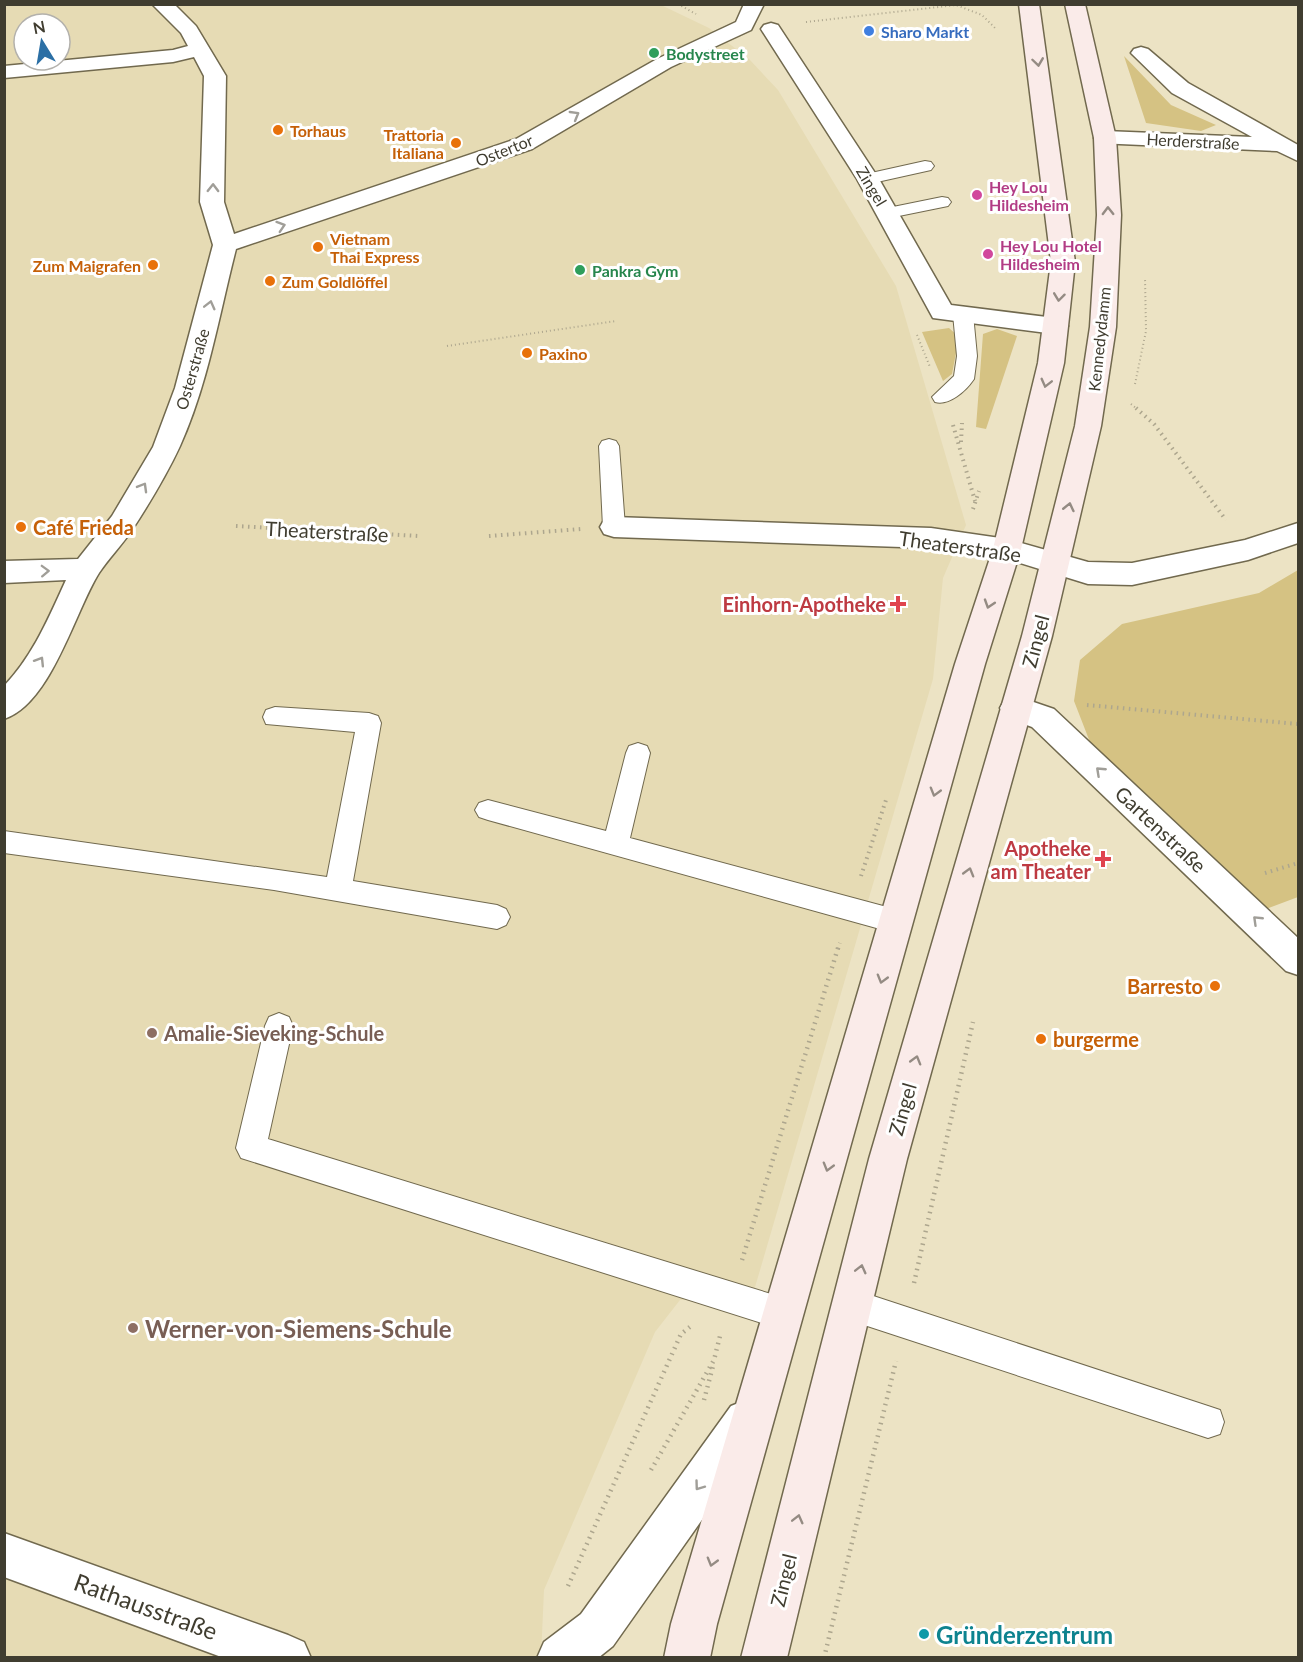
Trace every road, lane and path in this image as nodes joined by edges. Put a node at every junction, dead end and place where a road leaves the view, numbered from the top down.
1 (162, 4) edge
2 (678, 4) edge
3 (754, 4) edge
4 (1029, 4) edge
5 (1075, 4) edge
6 (956, 5) edge
7 (744, 26) junction
8 (771, 29) joint
9 (997, 30) dead end
10 (200, 49) junction
11 (1141, 53) dead end
12 (4, 72) edge
13 (1105, 138) junction
14 (1290, 150) edge
15 (925, 166) dead end
16 (868, 179) junction
17 (942, 202) dead end
18 (889, 213) junction
19 (225, 245) junction
20 (963, 314) junction
21 (616, 321) dead end
22 (914, 326) dead end
23 (1055, 326) junction
24 (447, 346) dead end
25 (942, 397) joint
26 (1131, 404) dead end
27 (609, 446) dead end
28 (961, 446) dead end
29 (980, 487) dead end
30 (975, 503) junction
31 (980, 511) dead end
32 (236, 526) dead end
33 (614, 527) junction
34 (1299, 533) edge
35 (419, 536) dead end
36 (489, 536) dead end
37 (960, 542) junction
38 (1007, 549) junction
39 (1248, 550) junction
40 (1056, 564) junction
41 (87, 569) junction
42 (4, 573) edge
43 (1081, 704) dead end
44 (4, 707) edge
45 (1016, 708) junction
46 (275, 717) dead end
47 (1299, 724) edge
48 (638, 753) dead end
49 (888, 795) dead end
50 (488, 810) dead end
51 (4, 842) edge
52 (615, 844) junction
53 (338, 890) junction
54 (850, 909) junction
55 (497, 917) dead end
56 (898, 922) junction
57 (1299, 960) edge
58 (279, 1026) dead end
59 (731, 1297) junction
60 (852, 1305) junction
61 (784, 1314) junction
62 (758, 1405) junction
63 (1208, 1422) dead end
64 (645, 1481) dead end
65 (4, 1555) edge
66 (583, 1573) dead end
67 (288, 1658) edge
68 (560, 1658) edge
69 (687, 1658) edge
70 (764, 1658) edge

1 - 10 street
2 - 7 path
3 - 7 street
4 -> 23 main road
5 - 13 main road, Kennedydamm
6 - 8 path
6 - 9 path
19 -> 7 street, Ostertor
8 - 16 street, Zingel
10 - 12 street
19 -> 10 street
11 - 14 street, Herderstraße
13 - 14 street, Herderstraße
40 -> 13 main road, Kennedydamm
15 - 16 lane
16 - 18 street, Zingel
17 - 18 lane
18 - 20 street, Zingel
41 -> 19 street, Osterstraße
20 - 23 street, Zingel
20 - 25 lane
21 - 24 path
22 - 25 path
23 -> 38 main road
26 - 39 path
27 - 33 lane
28 - 30 path
29 - 30 path
30 - 31 path
30 - 37 path
32 - 35 path, Theaterstraße
33 - 36 path
33 - 37 street, Theaterstraße
34 - 39 street, Theaterstraße
37 - 38 street, Theaterstraße
38 - 40 street, Theaterstraße
38 -> 56 main road
39 - 40 street, Theaterstraße
40 - 45 main road, Zingel
42 -> 41 street
44 -> 41 street, Osterstraße
43 - 47 path
57 -> 45 street, Gartenstraße
60 -> 45 main road, Zingel
46 - 53 lane
48 - 52 lane
49 - 54 path
50 - 52 lane
51 - 53 lane
52 - 54 lane
53 - 55 lane
54 - 56 lane
54 - 59 path
56 -> 61 main road
58 - 59 lane
59 - 61 lane
59 - 64 path
59 - 66 path
60 - 63 lane
70 -> 60 main road, Zingel
61 - 62 main road
62 -> 68 street
62 -> 69 main road
65 - 67 street, Rathausstraße

